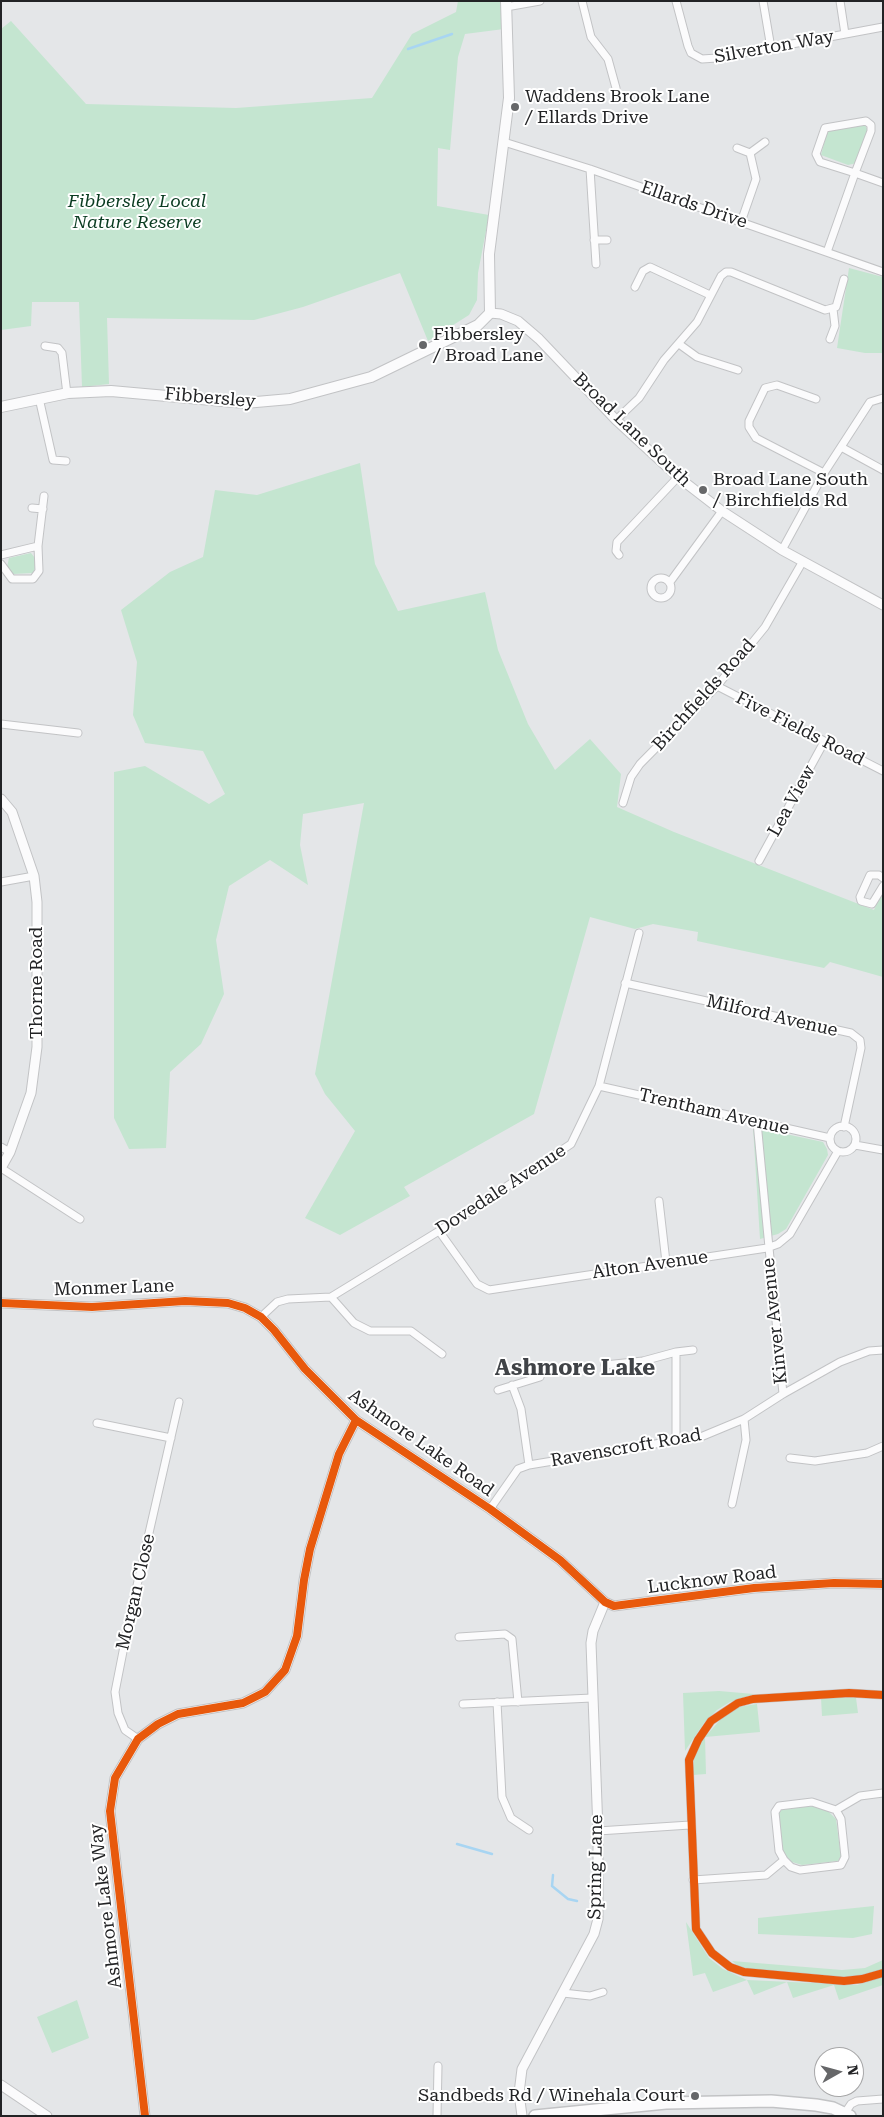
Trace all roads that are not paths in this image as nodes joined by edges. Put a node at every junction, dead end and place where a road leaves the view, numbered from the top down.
1 (540, 1) edge
2 (582, 1) edge
3 (676, 1) edge
4 (763, 1) edge
5 (840, 1) edge
6 (506, 4) edge
7 (883, 27) edge
8 (845, 34) junction
9 (772, 48) junction
10 (616, 88) dead end
11 (504, 142) junction
12 (764, 142) dead end
13 (737, 148) dead end
14 (750, 153) junction
15 (590, 169) junction
16 (855, 173) junction
17 (883, 183) edge
18 (742, 222) junction
19 (594, 240) junction
20 (608, 240) dead end
21 (828, 252) junction
22 (596, 264) dead end
23 (883, 272) edge
24 (844, 279) dead end
25 (635, 287) dead end
26 (710, 295) junction
27 (833, 309) junction
28 (490, 313) junction
29 (830, 339) dead end
30 (679, 344) junction
31 (45, 346) dead end
32 (738, 370) dead end
33 (68, 394) junction
34 (39, 398) junction
35 (883, 398) edge
36 (816, 399) dead end
37 (1, 407) edge
38 (616, 420) junction
39 (841, 447) junction
40 (66, 461) dead end
41 (883, 470) edge
42 (824, 473) junction
43 (678, 477) junction
44 (44, 496) dead end
45 (32, 508) dead end
46 (43, 509) junction
47 (722, 511) junction
48 (38, 546) junction
49 (782, 550) junction
50 (1, 555) edge
51 (620, 555) dead end
52 (803, 561) junction
53 (1, 564) edge
54 (670, 582) dead end
55 (883, 605) edge
56 (717, 686) junction
57 (1, 724) edge
58 (78, 733) dead end
59 (824, 742) junction
60 (883, 771) edge
61 (1, 799) edge
62 (623, 803) dead end
63 (759, 861) dead end
64 (34, 876) junction
65 (883, 878) edge
66 (1, 882) edge
67 (883, 886) edge
68 (639, 933) dead end
69 (625, 983) junction
70 (599, 1086) junction
71 (757, 1122) junction
72 (844, 1127) junction
73 (830, 1138) junction
74 (854, 1145) junction
75 (1, 1147) edge
76 (883, 1150) edge
77 (838, 1151) junction
78 (10, 1152) junction
79 (1, 1168) edge
80 (659, 1201) dead end
81 (80, 1219) dead end
82 (439, 1231) junction
83 (767, 1248) junction
84 (666, 1262) junction
85 (331, 1297) junction
86 (1, 1303) edge
87 (228, 1303) joint
88 (260, 1317) junction
89 (693, 1350) dead end
90 (883, 1350) edge
91 (676, 1352) junction
92 (442, 1354) dead end
93 (605, 1365) dead end
94 (540, 1377) dead end
95 (512, 1385) junction
96 (498, 1390) dead end
97 (783, 1394) junction
98 (179, 1402) dead end
99 (744, 1419) junction
100 (356, 1420) junction
101 (97, 1423) dead end
102 (171, 1438) junction
103 (676, 1442) junction
104 (883, 1446) edge
105 (790, 1458) dead end
106 (529, 1465) junction
107 (732, 1504) dead end
108 (490, 1509) junction
109 (883, 1584) edge
110 (605, 1602) junction
111 (459, 1637) dead end
112 (883, 1695) edge
113 (592, 1698) junction
114 (497, 1702) junction
115 (518, 1702) junction
116 (463, 1704) dead end
117 (138, 1739) junction
118 (883, 1793) edge
119 (836, 1810) junction
120 (690, 1825) junction
121 (529, 1830) dead end
122 (598, 1831) junction
123 (784, 1860) junction
124 (693, 1880) junction
125 (883, 1973) edge
126 (603, 1992) dead end
127 (563, 1993) junction
128 (438, 2066) dead end
129 (1, 2085) edge
130 (883, 2099) edge
131 (848, 2114) edge
132 (47, 2116) edge
133 (145, 2116) edge
134 (437, 2116) edge
135 (522, 2116) edge
136 (535, 2116) edge

1 - 6 street
2 - 10 street
3 - 9 street, Silverton Way
4 - 9 street
5 - 8 street
6 - 11 main road
7 - 8 street, Silverton Way
8 - 9 street, Silverton Way
11 - 15 street, Ellards Drive
11 - 28 main road
12 - 14 street
13 - 14 street
14 - 18 street
15 - 18 street, Ellards Drive
15 - 19 street
16 - 16 street
16 - 17 street
16 - 21 street
18 - 21 street, Ellards Drive
19 - 20 street
19 - 22 street
21 - 23 street, Ellards Drive
24 - 27 street
25 - 26 street
26 - 27 street
26 - 30 street
27 - 29 street
28 - 33 main road, Fibbersley
28 - 38 street, Broad Lane South
30 - 32 street
30 - 38 street
31 - 33 street
33 - 34 main road, Fibbersley
34 - 37 main road, Fibbersley
34 - 40 street
35 - 39 street
36 - 42 street
38 - 43 street, Broad Lane South
39 - 41 street
39 - 42 street
42 - 49 street
43 - 47 street, Broad Lane South
43 - 51 street
44 - 46 street
45 - 46 street
46 - 48 street
47 - 49 street, Broad Lane South
47 - 54 street
48 - 50 street
48 - 53 street
49 - 52 street, Broad Lane South
52 - 55 street, Broad Lane South
52 - 56 street, Birchfields Road
56 - 59 street, Five Fields Road
56 - 62 street, Birchfields Road
57 - 58 street
59 - 60 street, Five Fields Road
59 - 63 street, Lea View
61 - 64 street, Thorne Road
64 - 66 street
64 - 78 street, Thorne Road
65 - 67 street
68 - 69 street, Dovedale Avenue
69 - 70 street, Dovedale Avenue
69 - 72 street, Milford Avenue
70 - 71 street, Trentham Avenue
70 - 82 street, Dovedale Avenue
71 - 73 street, Trentham Avenue
71 - 83 street, Kinver Avenue
72 - 73 street
72 - 74 street
73 - 77 street
74 - 76 street
74 - 77 street
75 - 78 street
77 - 83 street, Alton Avenue
78 - 79 street, Thorne Road
79 - 81 street, Thorne Road
80 - 84 street
82 - 84 street, Alton Avenue
82 - 85 street, Dovedale Avenue
83 - 84 street, Alton Avenue
83 - 97 street, Kinver Avenue
85 - 88 street, Dovedale Avenue
85 - 92 street
86 - 87 street, Monmer Lane
87 - 88 street, Ashmore Lake Road
88 - 100 street, Ashmore Lake Road
89 - 91 street
90 - 97 street, Ravenscroft Road
91 - 93 street
91 - 103 street
94 - 95 street
95 - 96 street
95 - 106 street
97 - 99 street, Ravenscroft Road
98 - 102 street, Morgan Close
99 - 103 street, Ravenscroft Road
99 - 107 street
100 - 108 street, Ashmore Lake Road
100 - 117 street, Ashmore Lake Way
101 - 102 street
102 - 117 street, Morgan Close
103 - 106 street, Ravenscroft Road
104 - 105 street
106 - 108 street, Ravenscroft Road
108 - 110 street, Ashmore Lake Road
109 - 110 street, Lucknow Road
110 - 113 street, Spring Lane
111 - 115 street
112 - 120 street
113 - 115 street
113 - 122 street, Spring Lane
114 - 115 street
114 - 116 street
114 - 121 street
117 - 133 street, Ashmore Lake Way
118 - 119 street
119 - 123 street
119 - 123 street
120 - 122 street
120 - 124 street
122 - 127 street, Spring Lane
123 - 124 street
124 - 125 street
126 - 127 street
127 - 135 street, Spring Lane
128 - 134 street
129 - 132 street
130 - 131 street
131 - 136 main road

